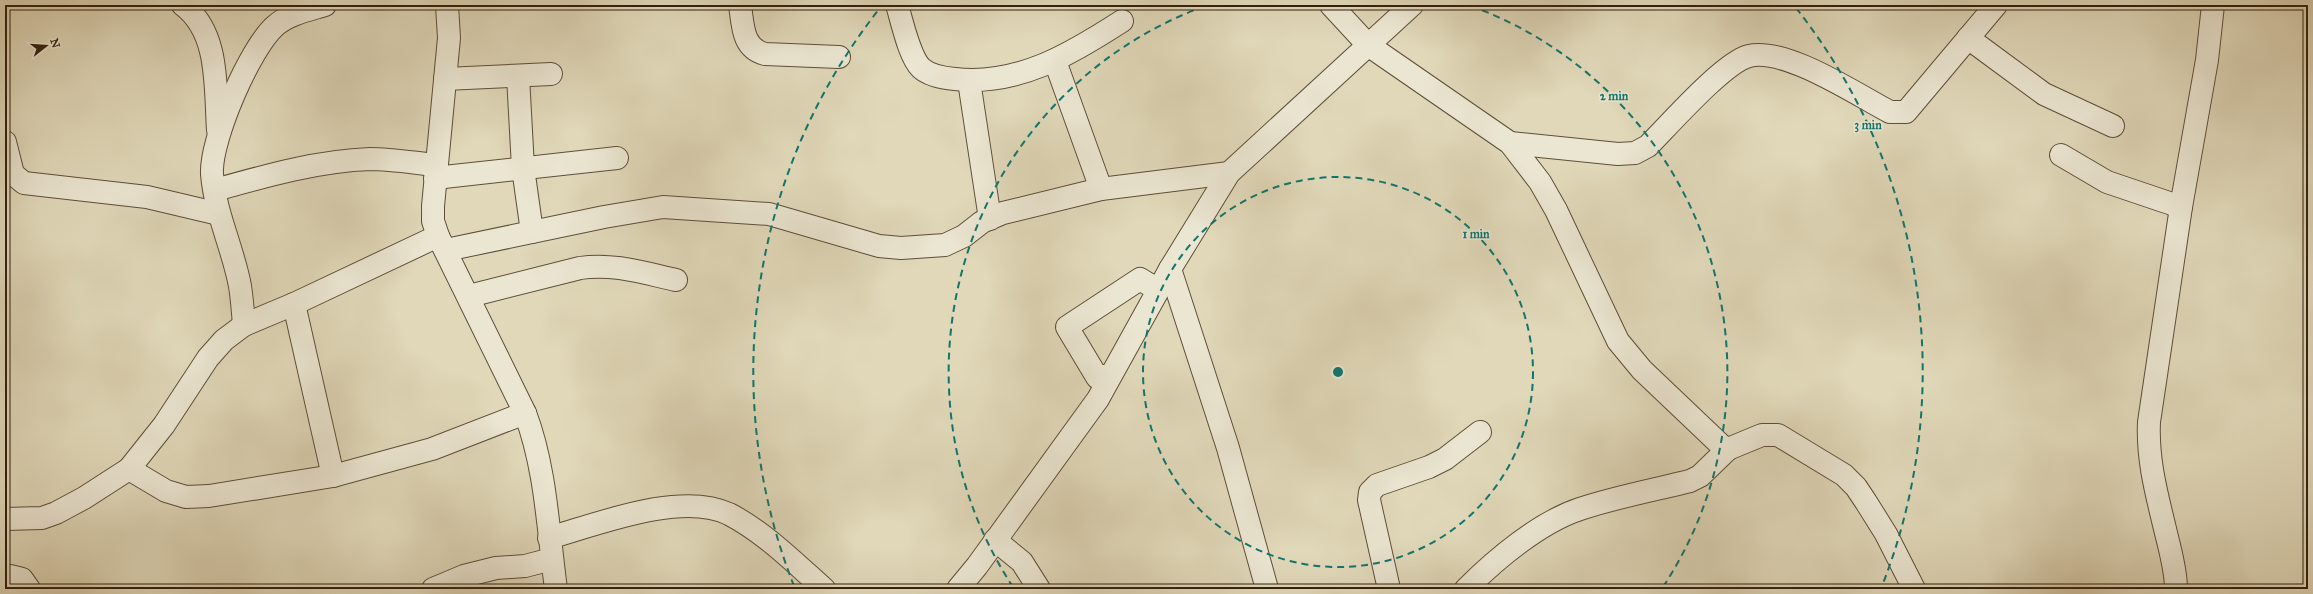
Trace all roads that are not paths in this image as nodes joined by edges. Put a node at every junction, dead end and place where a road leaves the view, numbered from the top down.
1 (183, 5) edge
2 (325, 5) edge
3 (447, 5) edge
4 (740, 5) edge
5 (897, 5) edge
6 (1331, 5) edge
7 (1412, 5) edge
8 (1996, 5) edge
9 (2213, 5) edge
10 (1122, 21) dead end
11 (1968, 38) junction
12 (1368, 45) junction
13 (839, 57) dead end
14 (1055, 61) junction
15 (551, 74) dead end
16 (518, 76) junction
17 (445, 79) junction
18 (969, 81) junction
19 (2113, 126) dead end
20 (218, 133) junction
21 (5, 142) edge
22 (1510, 144) junction
23 (2061, 155) dead end
24 (618, 158) dead end
25 (523, 168) junction
26 (436, 172) junction
27 (1229, 173) junction
28 (1101, 189) junction
29 (215, 190) junction
30 (2181, 207) junction
31 (219, 214) junction
32 (990, 219) junction
33 (532, 232) junction
34 (442, 243) junction
35 (1170, 269) junction
36 (676, 280) dead end
37 (1158, 290) junction
38 (468, 296) junction
39 (294, 304) junction
40 (244, 325) junction
41 (1110, 375) junction
42 (525, 413) junction
43 (1480, 432) dead end
44 (1728, 449) junction
45 (129, 469) junction
46 (333, 476) junction
47 (5, 518) edge
48 (996, 540) junction
49 (551, 548) junction
50 (5, 580) edge
51 (29, 589) edge
52 (433, 589) edge
53 (556, 589) edge
54 (824, 589) edge
55 (958, 589) edge
56 (1039, 589) edge
57 (1267, 589) edge
58 (1389, 589) edge
59 (1466, 589) edge
60 (1914, 589) edge
61 (2176, 589) edge

1 - 20 street
2 - 20 street
3 - 17 street
4 - 13 street
5 - 18 street
6 - 12 street
7 - 12 street
8 - 11 street
9 - 30 street
10 - 14 street
11 - 19 street
11 - 22 street
12 - 22 street
12 - 27 street
14 - 18 street
14 - 28 street
15 - 16 street
16 - 17 street
16 - 25 street
17 - 26 street
18 - 32 street
20 - 29 street
21 - 31 street
22 - 44 street
23 - 30 street
24 - 25 street
25 - 26 street
25 - 33 street
26 - 29 street
26 - 34 street
27 - 28 street
27 - 35 street
28 - 32 street
29 - 31 street
30 - 61 street
31 - 40 street
32 - 33 street
33 - 34 street
34 - 38 street
34 - 39 street
35 - 37 street
35 - 57 street
36 - 38 street
37 - 41 street
37 - 41 street
38 - 42 street
39 - 40 street
39 - 46 street
40 - 45 street
41 - 48 street
42 - 46 street
42 - 49 street
43 - 58 street
44 - 59 street
44 - 60 street
45 - 46 street
45 - 47 street
48 - 55 street
48 - 56 street
49 - 52 street
49 - 53 street
49 - 54 street
50 - 51 street

